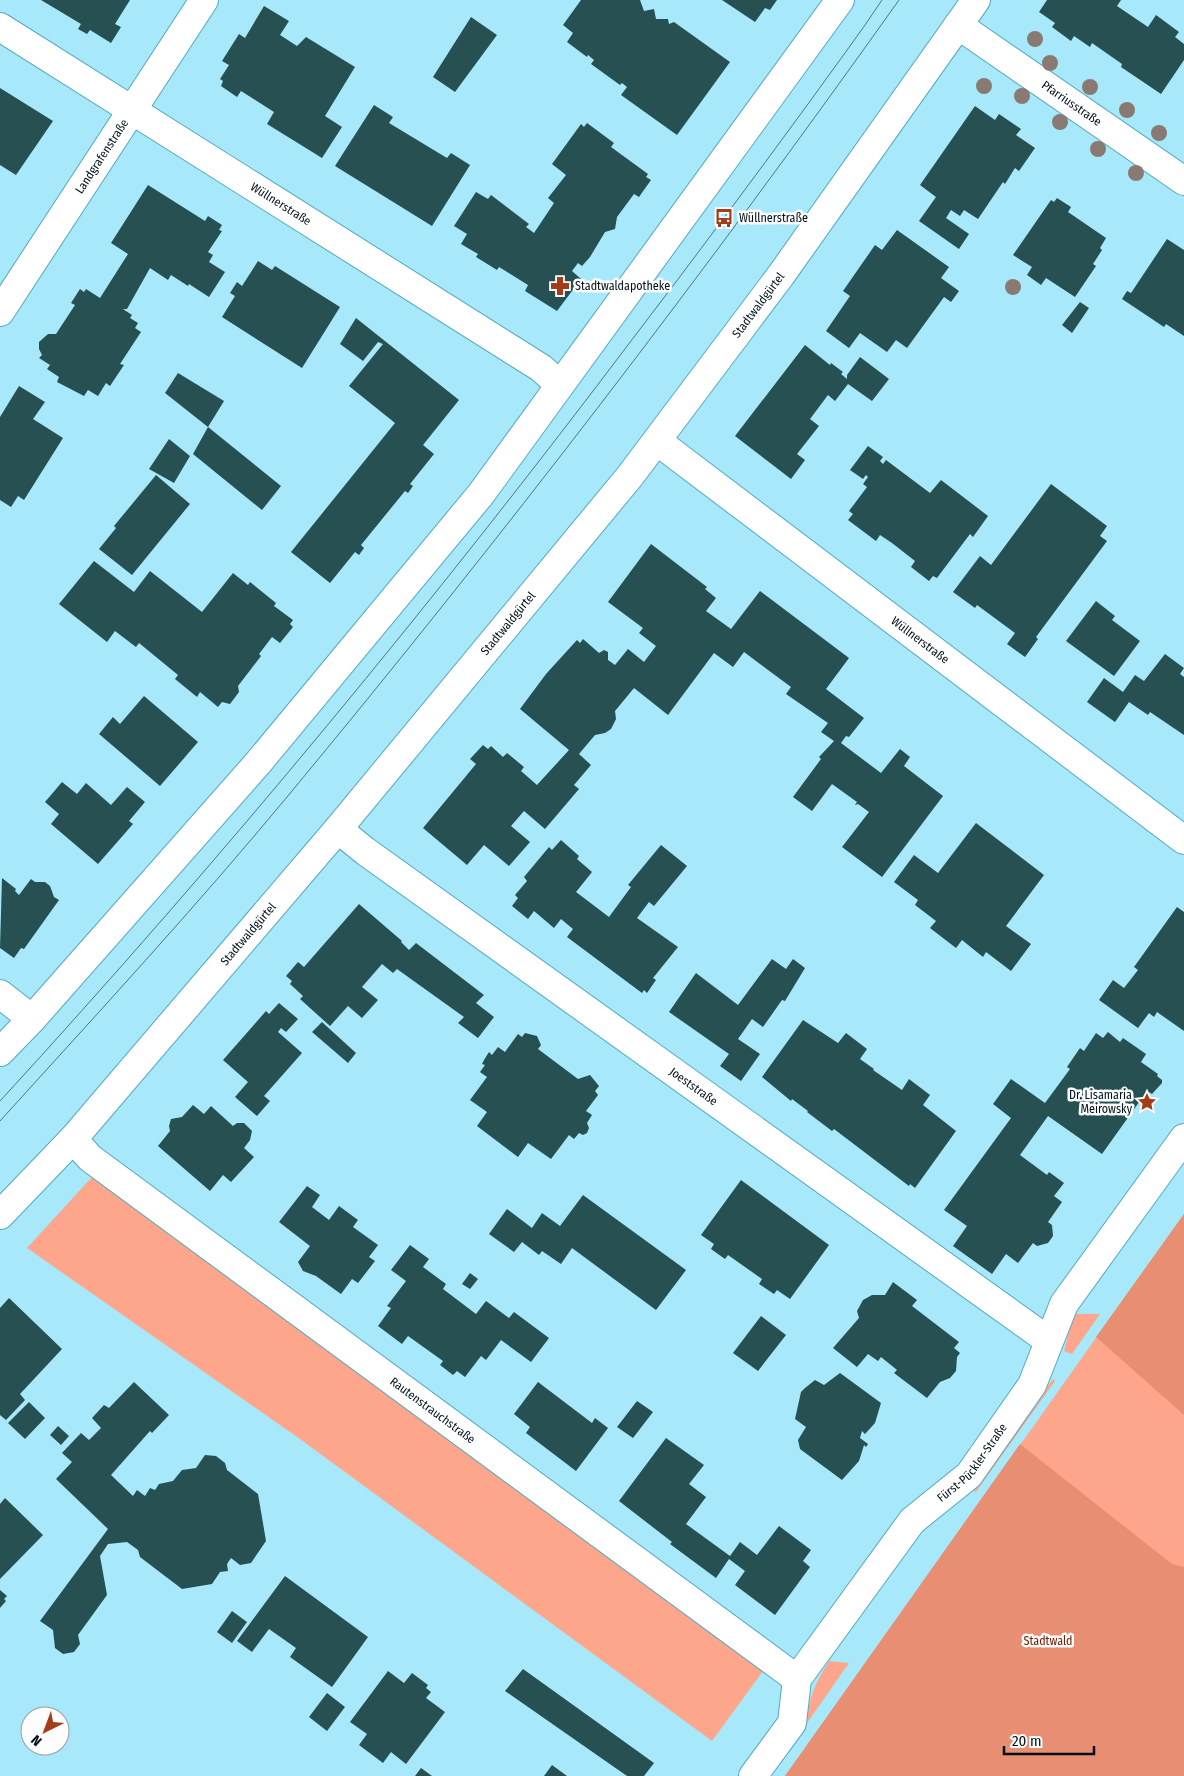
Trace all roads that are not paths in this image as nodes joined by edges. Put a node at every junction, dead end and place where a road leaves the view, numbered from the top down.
1 (204, 0) edge
2 (840, 0) edge
3 (976, 0) edge
4 (958, 25) junction
5 (0, 26) edge
6 (132, 111) junction
7 (1184, 181) edge
8 (0, 312) edge
9 (560, 385) junction
10 (657, 441) junction
11 (338, 829) junction
12 (1184, 840) edge
13 (0, 994) edge
14 (32, 1019) junction
15 (0, 1052) edge
16 (1184, 1138) edge
17 (73, 1139) junction
18 (0, 1215) edge
19 (1049, 1341) junction
20 (797, 1680) junction
21 (753, 1776) edge

1 - 6 street, Landgrafenstraße
2 - 9 street
3 - 4 street, Stadtwaldgürtel
4 - 7 street, Pfarriusstraße
4 - 10 street, Stadtwaldgürtel
5 - 6 street, Wüllnerstraße
6 - 8 street, Landgrafenstraße
6 - 9 street, Wüllnerstraße
9 - 14 street
10 - 11 street, Stadtwaldgürtel
10 - 12 street, Wüllnerstraße
11 - 17 street, Stadtwaldgürtel
11 - 19 street, Joeststraße
13 - 14 street
14 - 15 street
16 - 19 street, Fürst-Pückler-Straße
17 - 18 street, Stadtwaldgürtel
17 - 20 street, Rautenstrauchstraße
19 - 20 street, Fürst-Pückler-Straße
20 - 21 street, Fürst-Pückler-Straße

